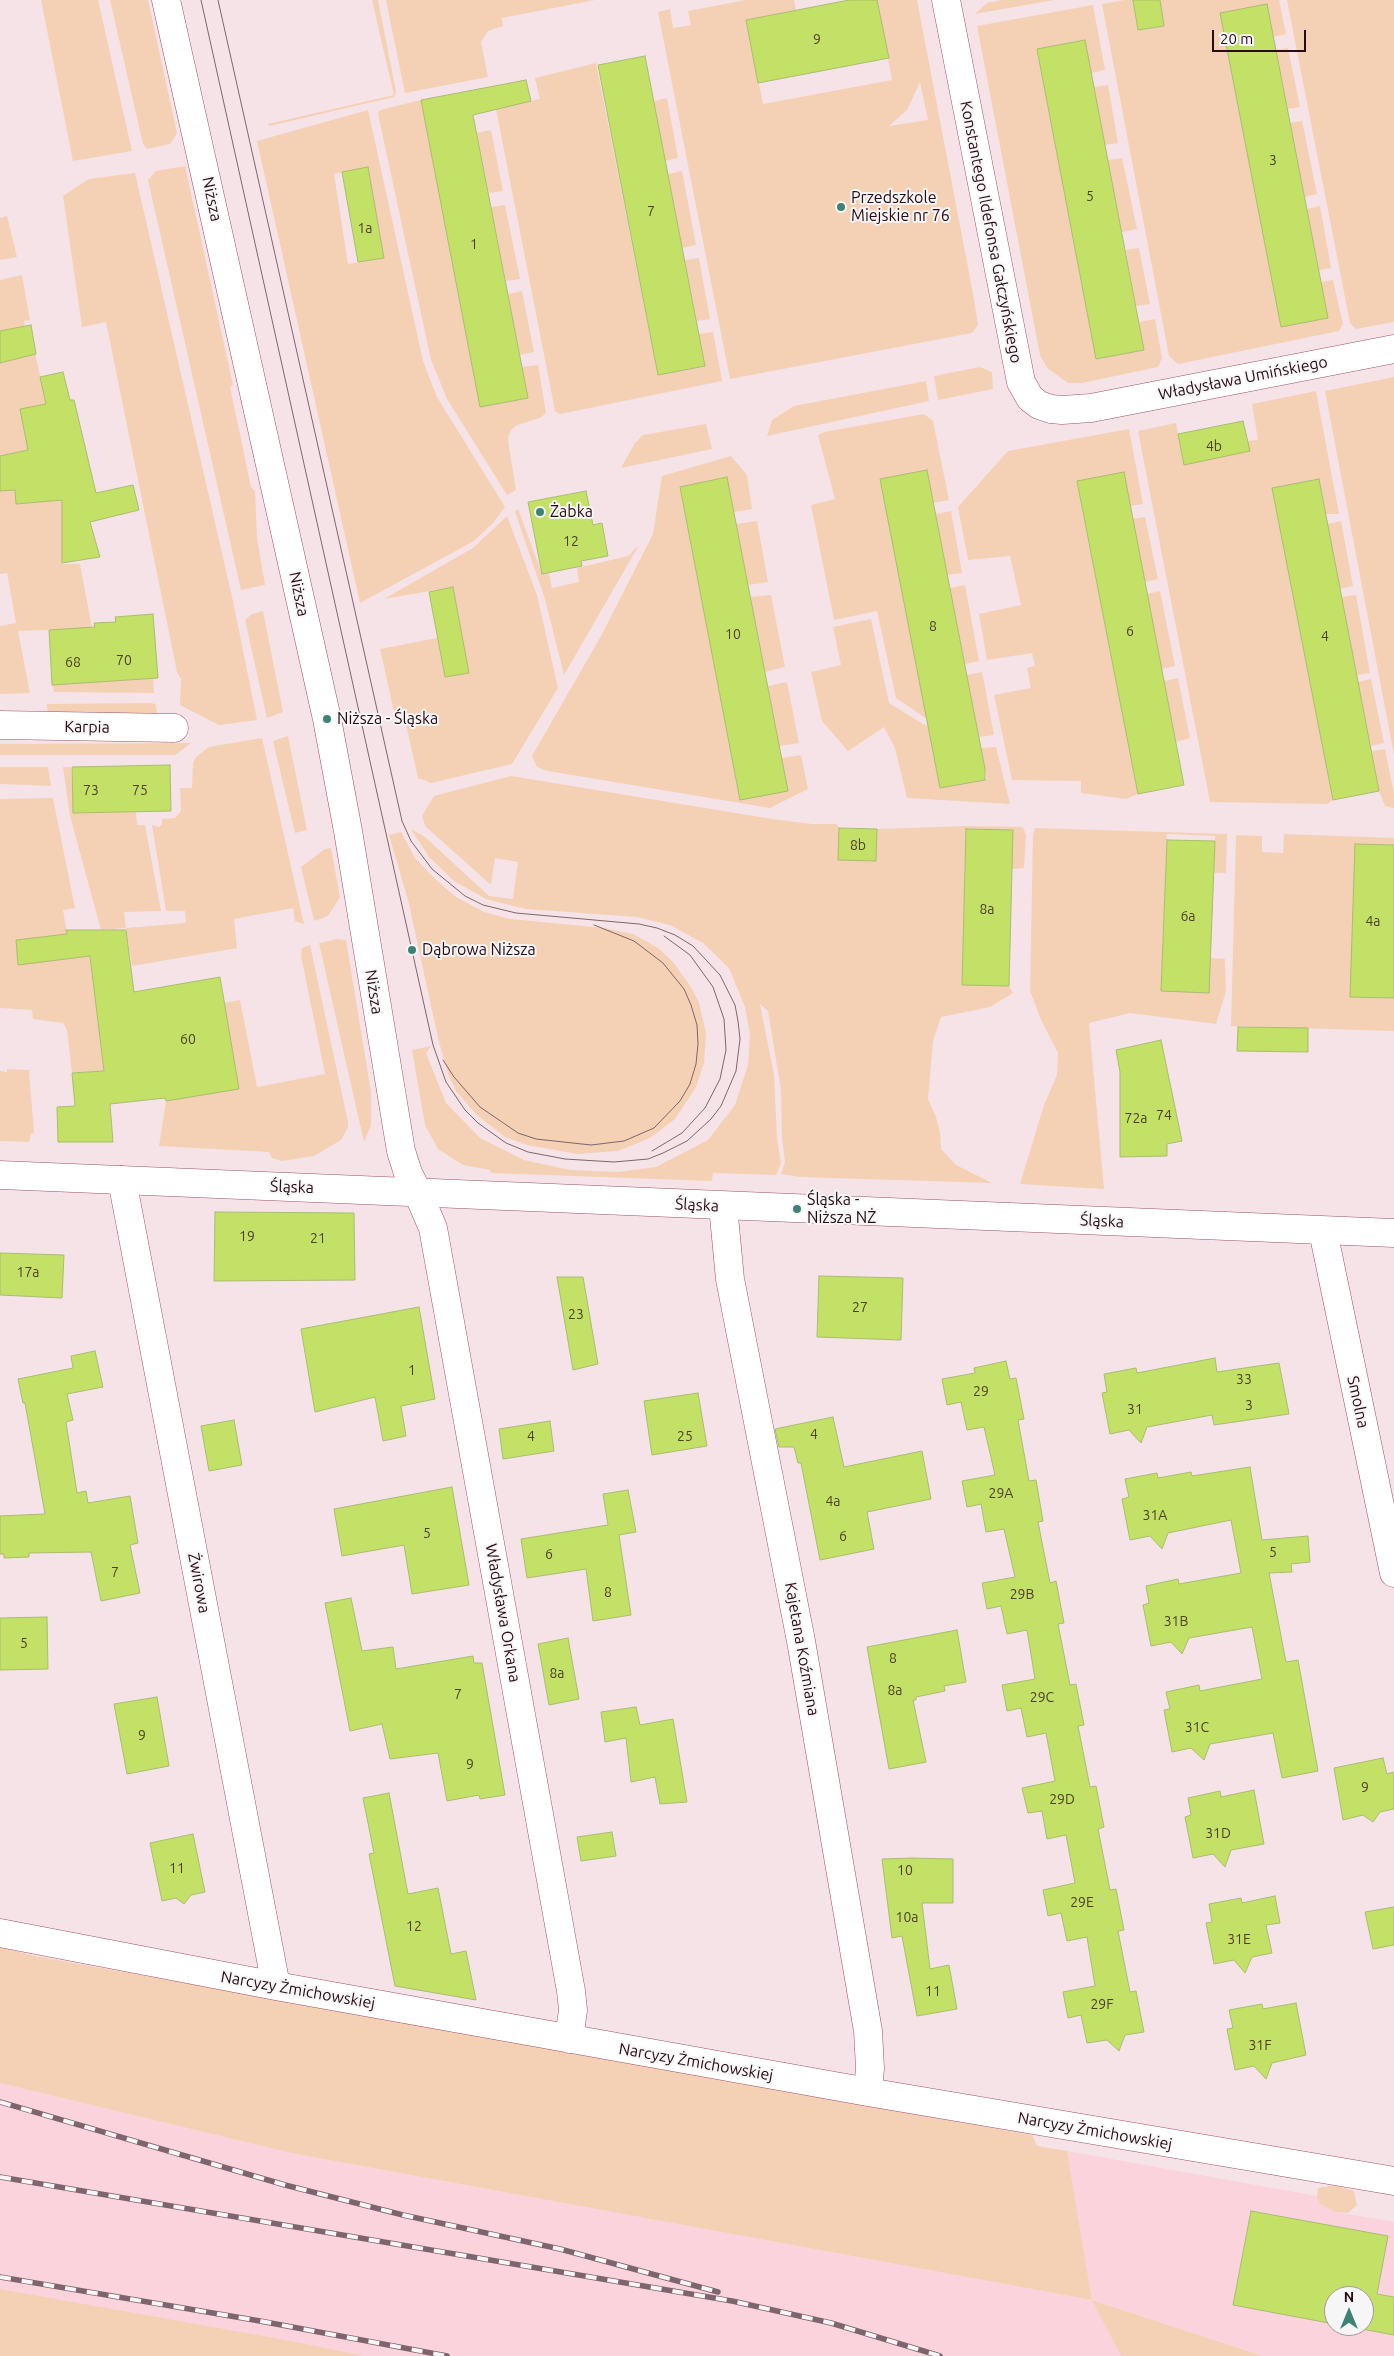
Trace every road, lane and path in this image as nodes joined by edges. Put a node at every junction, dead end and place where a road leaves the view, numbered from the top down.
1 (166, 0) edge
2 (947, 0) edge
3 (1394, 349) edge
4 (1091, 408) joint
5 (0, 726) edge
6 (174, 728) dead end
7 (0, 1175) edge
8 (122, 1180) junction
9 (417, 1191) junction
10 (723, 1206) junction
11 (1323, 1231) junction
12 (1394, 1233) edge
13 (1394, 1573) edge
14 (0, 1934) edge
15 (276, 1986) junction
16 (569, 2039) junction
17 (868, 2092) junction
18 (1394, 2181) edge

1 - 9 street, Niższa
2 - 4 street, Konstantego Ildefonsa Gałczyńskiego
3 - 4 street, Władysława Umińskiego
5 - 6 street, Karpia
7 - 8 street, Śląska
8 - 9 street, Śląska
8 - 15 street, Żwirowa
9 - 10 street, Śląska
9 - 16 street, Władysława Orkana
10 - 11 street, Śląska
10 - 17 street, Kajetana Koźmiana
11 - 12 street, Śląska
11 - 13 street, Smolna
14 - 15 street, Narcyzy Żmichowskiej
15 - 16 street, Narcyzy Żmichowskiej
16 - 17 street, Narcyzy Żmichowskiej
17 - 18 street, Narcyzy Żmichowskiej

